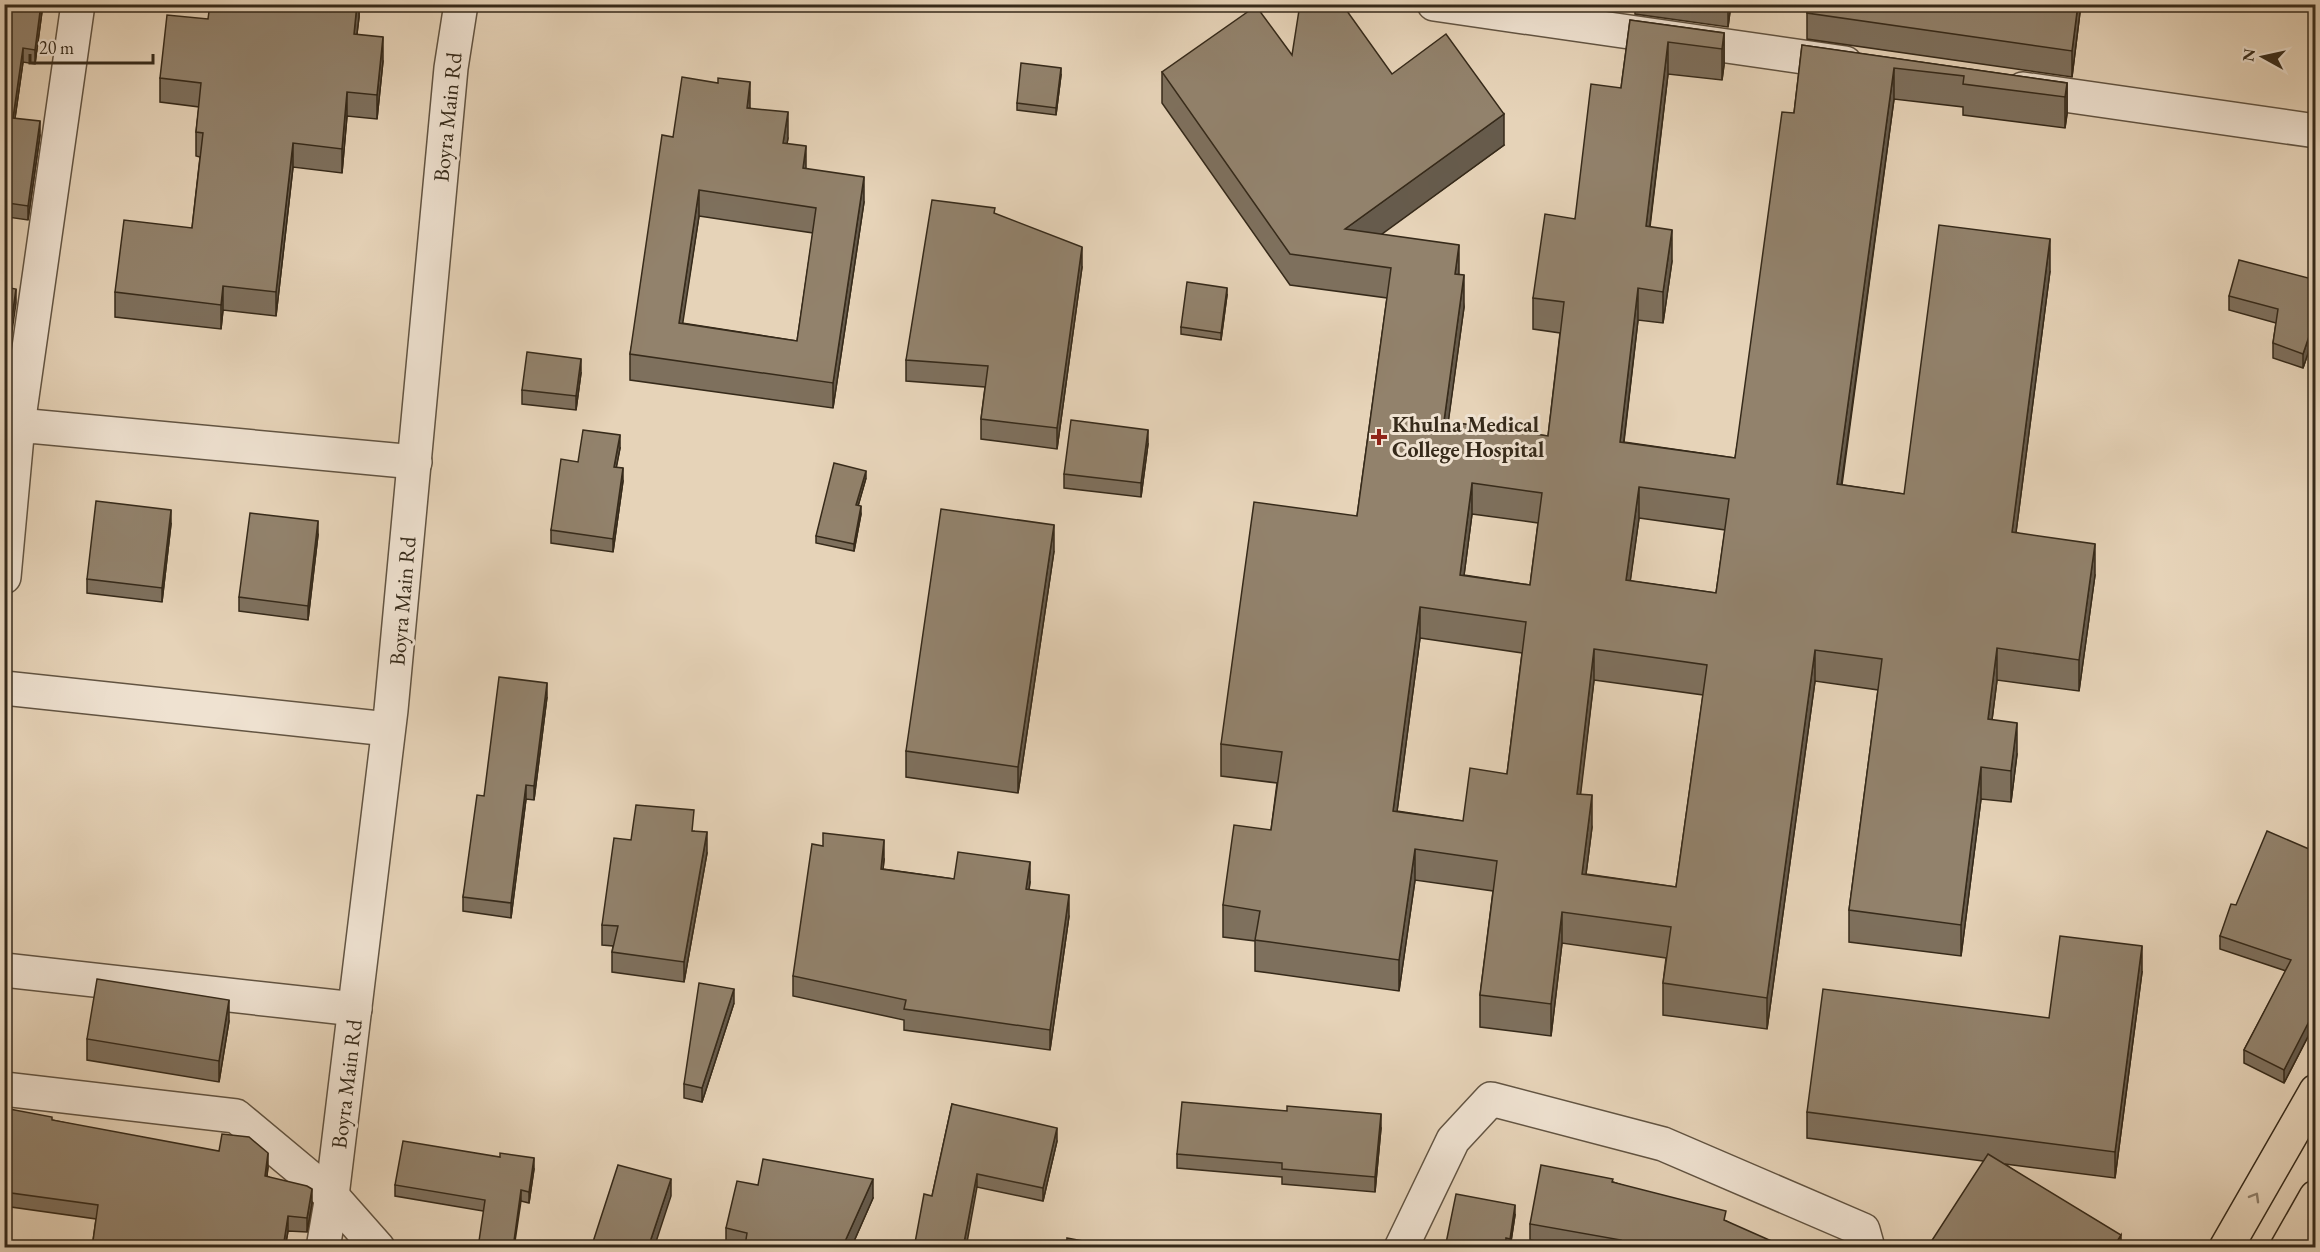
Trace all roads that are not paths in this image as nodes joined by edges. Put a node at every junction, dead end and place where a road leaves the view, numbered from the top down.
1 (78, 4) edge
2 (461, 4) edge
3 (1434, 4) edge
4 (1878, 68) edge
5 (1995, 85) edge
6 (2316, 131) edge
7 (11, 424) edge
8 (415, 462) junction
9 (4, 577) edge
10 (4, 688) edge
11 (388, 729) junction
12 (4, 970) edge
13 (355, 1009) junction
14 (4, 1089) edge
15 (2316, 1091) edge
16 (332, 1196) junction
17 (2316, 1197) edge
18 (323, 1248) edge
19 (378, 1248) edge
20 (1401, 1248) edge
21 (1868, 1248) edge
22 (2226, 1248) edge
23 (2287, 1248) edge

1 - 7 street
2 - 8 street, Boyra Main Rd
3 - 4 street
5 - 6 street
7 - 8 street
7 - 9 street
8 - 11 street, Boyra Main Rd
10 - 11 street
11 - 13 street, Boyra Main Rd
12 - 13 street
13 - 16 street, Boyra Main Rd
14 - 16 street
22 -> 15 main road
16 - 18 street, Boyra Main Rd
16 - 19 street
17 - 23 main road
20 - 21 street

